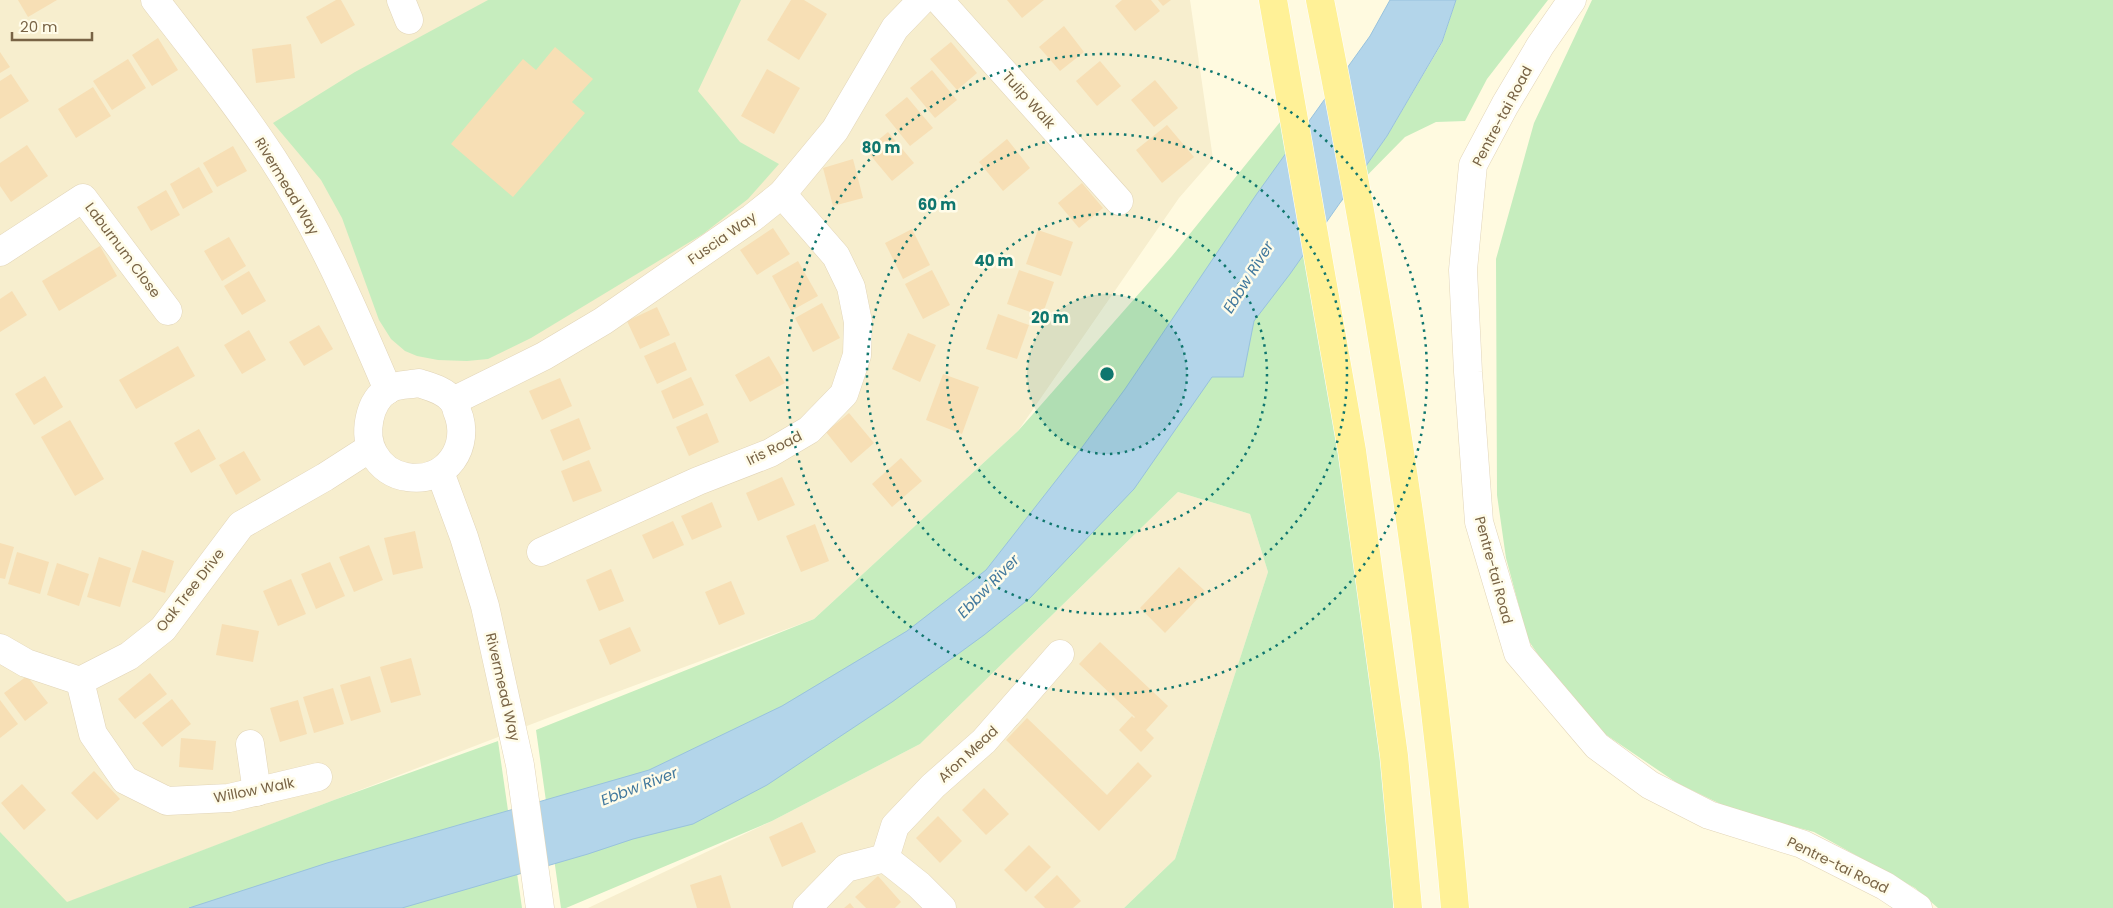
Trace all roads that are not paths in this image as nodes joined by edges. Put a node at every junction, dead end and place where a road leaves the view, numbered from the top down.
1 (156, 0) edge
2 (922, 0) edge
3 (939, 0) edge
4 (1273, 0) edge
5 (1320, 0) edge
6 (1572, 0) edge
7 (782, 194) junction
8 (1119, 200) dead end
9 (0, 252) edge
10 (168, 311) dead end
11 (388, 390) junction
12 (453, 401) junction
13 (370, 448) junction
14 (440, 472) junction
15 (541, 552) dead end
16 (0, 648) edge
17 (1060, 654) dead end
18 (80, 681) junction
19 (250, 744) dead end
20 (318, 777) dead end
21 (257, 792) junction
22 (885, 858) junction
23 (540, 908) edge
24 (807, 908) edge
25 (942, 908) edge
26 (1408, 908) edge
27 (1455, 908) edge
28 (1918, 908) edge

1 - 11 street, Rivermead Way
2 - 7 street, Fuscia Way
3 - 8 street, Tulip Walk
4 - 26 main road
5 - 27 main road
6 - 28 street, Pentre-tai Road
7 - 12 street, Fuscia Way
7 - 15 street, Iris Road
9 - 10 street, Laburnum Close
11 - 12 street
11 - 13 street
12 - 14 street
13 - 14 street
13 - 18 street, Oak Tree Drive
14 - 23 street, Rivermead Way
16 - 18 street
17 - 22 street, Afon Mead
18 - 21 street, Willow Walk
19 - 21 street
20 - 21 street, Willow Walk
22 - 24 street
22 - 25 street

